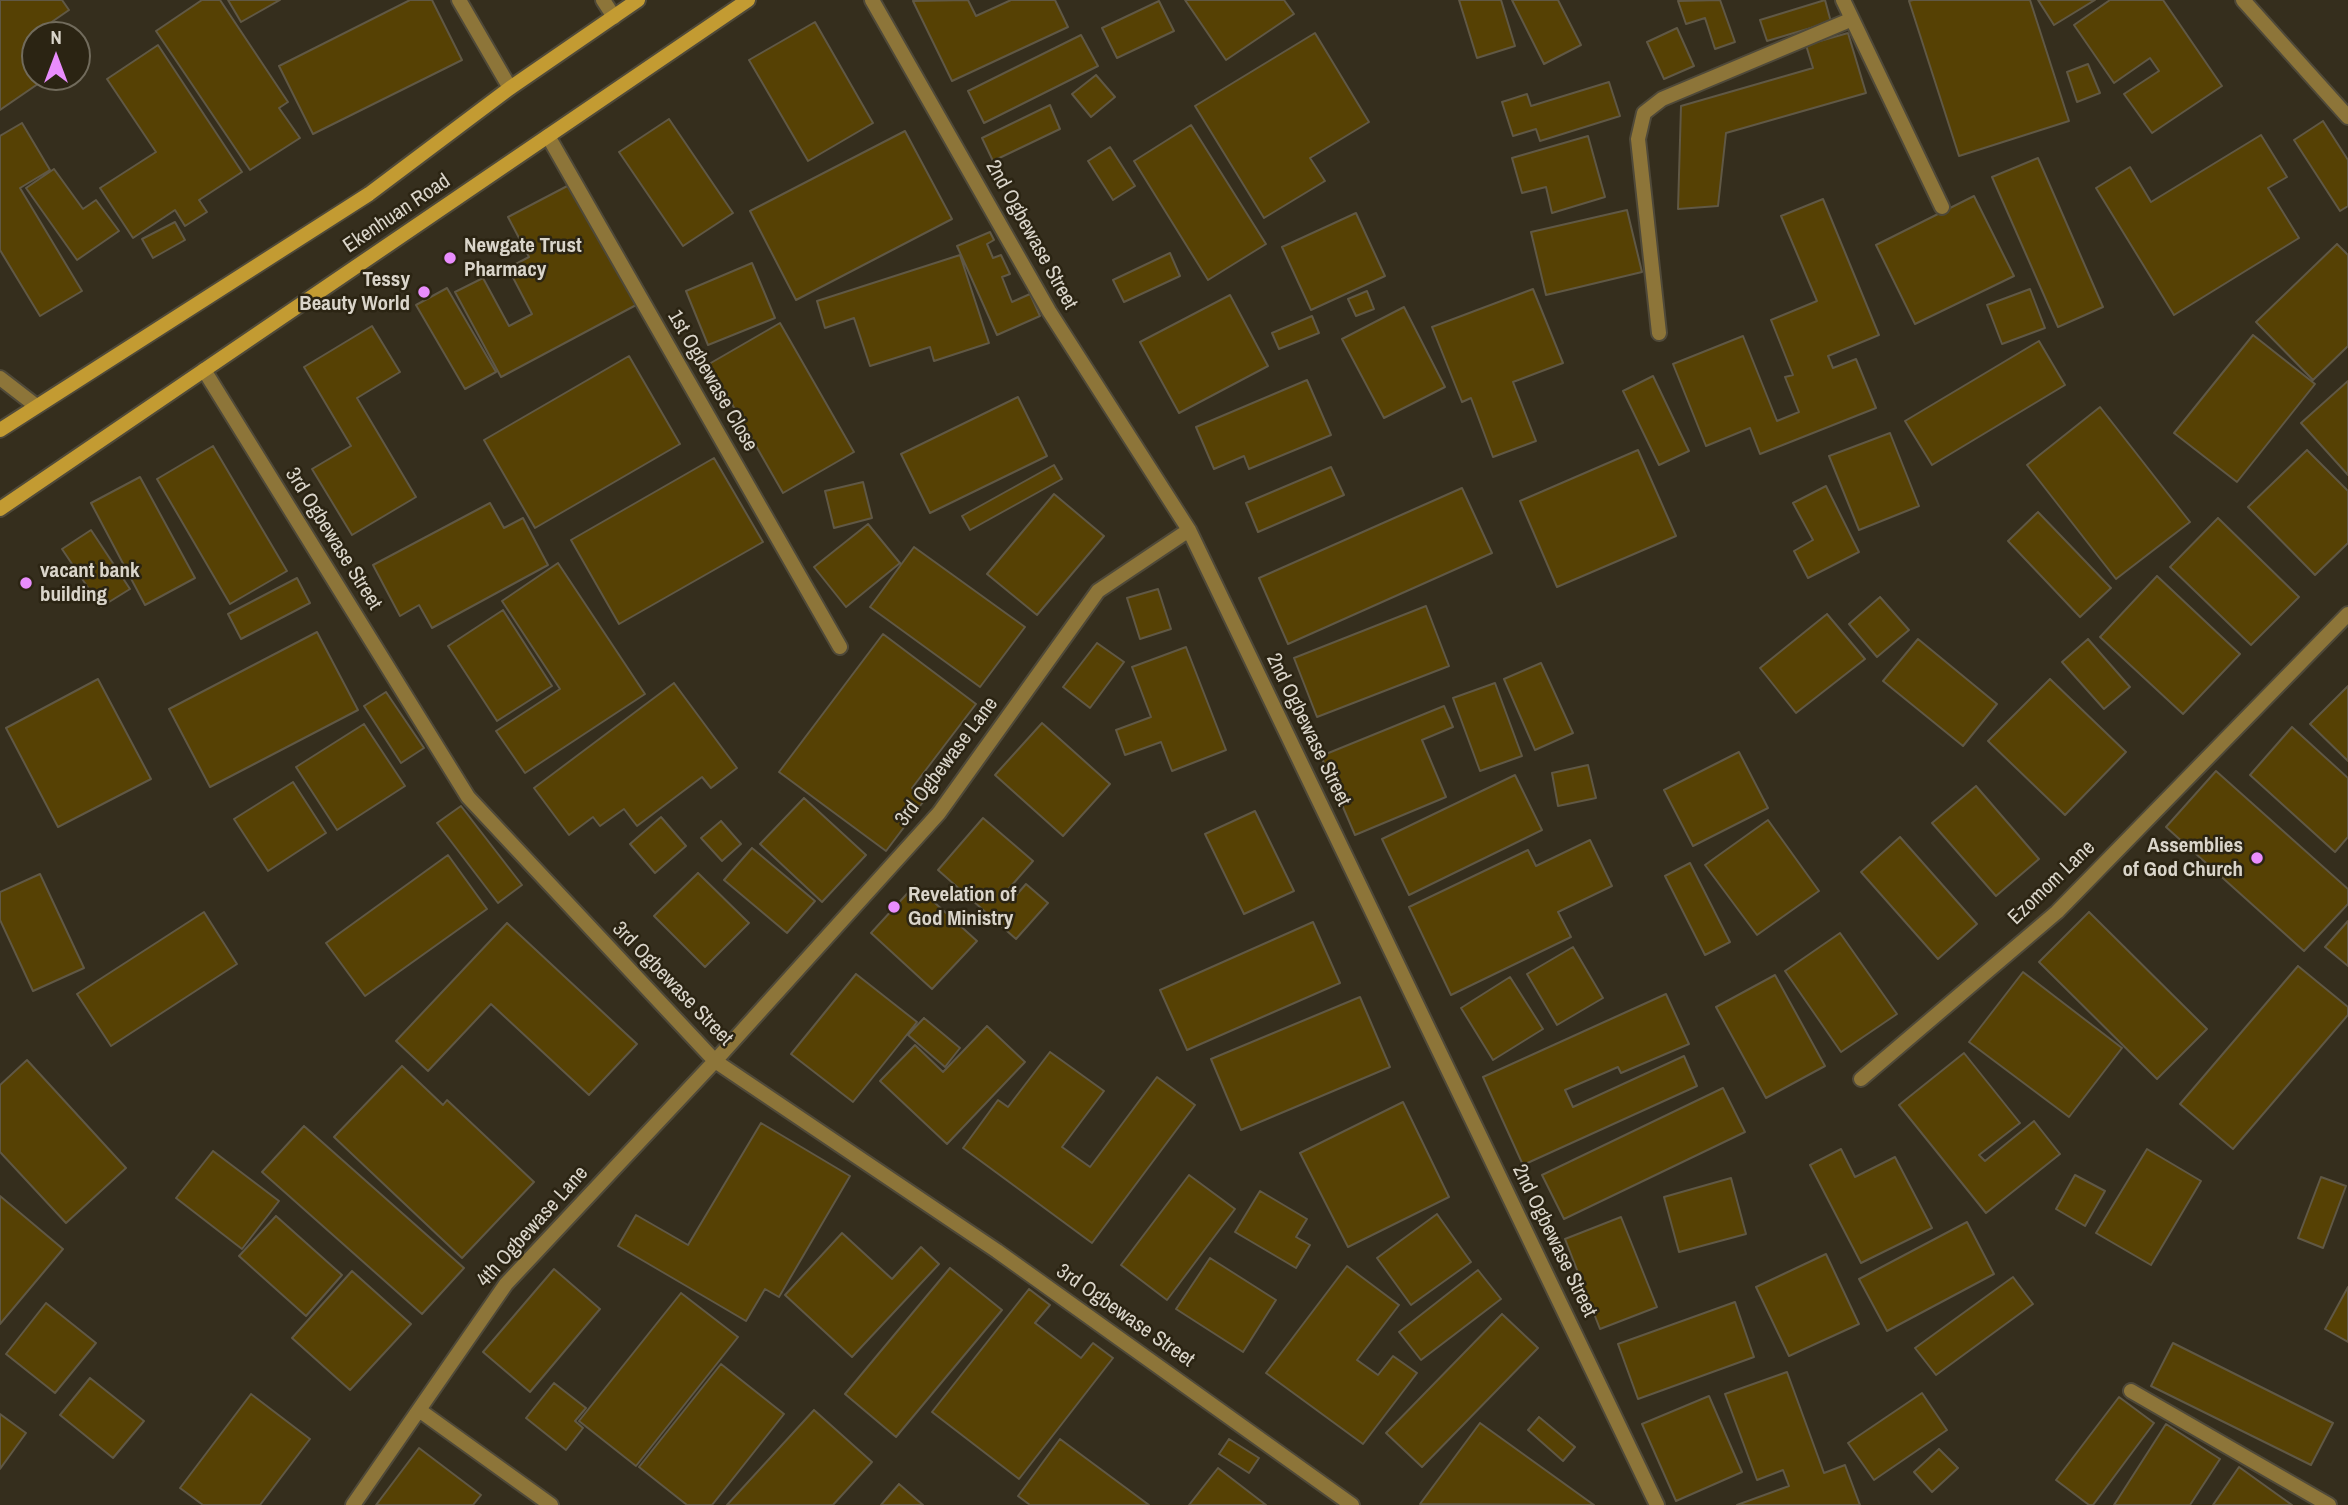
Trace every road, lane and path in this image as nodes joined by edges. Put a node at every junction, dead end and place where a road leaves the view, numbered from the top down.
1 (459, 0) edge
2 (603, 0) edge
3 (638, 0) edge
4 (748, 0) edge
5 (872, 0) edge
6 (1843, 0) edge
7 (2243, 0) edge
8 (614, 17) junction
9 (1850, 20) junction
10 (510, 88) junction
11 (2348, 117) edge
12 (548, 136) junction
13 (1942, 207) dead end
14 (1659, 332) dead end
15 (204, 370) junction
16 (0, 378) edge
17 (35, 405) junction
18 (0, 430) edge
19 (0, 509) edge
20 (1188, 530) junction
21 (2348, 614) edge
22 (840, 648) dead end
23 (715, 1061) junction
24 (1861, 1079) dead end
25 (2131, 1391) dead end
26 (419, 1410) junction
27 (353, 1505) edge
28 (551, 1505) edge
29 (1352, 1505) edge
30 (1657, 1505) edge
31 (2329, 1505) edge

1 - 10 street
2 - 8 street
3 - 8 main road, Ekenhuan Road
4 - 12 main road, Ekenhuan Road
5 - 20 street, 2nd Ogbewase Street
6 - 9 street
7 - 11 street
8 - 10 main road, Ekenhuan Road
9 - 13 street
9 - 14 street
10 - 17 main road, Ekenhuan Road
12 - 15 main road, Ekenhuan Road
12 - 22 street, 1st Ogbewase Close
15 - 19 main road, Ekenhuan Road
15 - 23 street, 3rd Ogbewase Street
16 - 17 street
17 - 18 main road, Ekenhuan Road
20 - 23 street, 3rd Ogbewase Lane
20 - 30 street, 2nd Ogbewase Street
21 - 24 street, Ezomom Lane
23 - 26 street, 4th Ogbewase Lane
23 - 29 street, 3rd Ogbewase Street
25 - 31 street
26 - 27 street, 4th Ogbewase Lane
26 - 28 street

